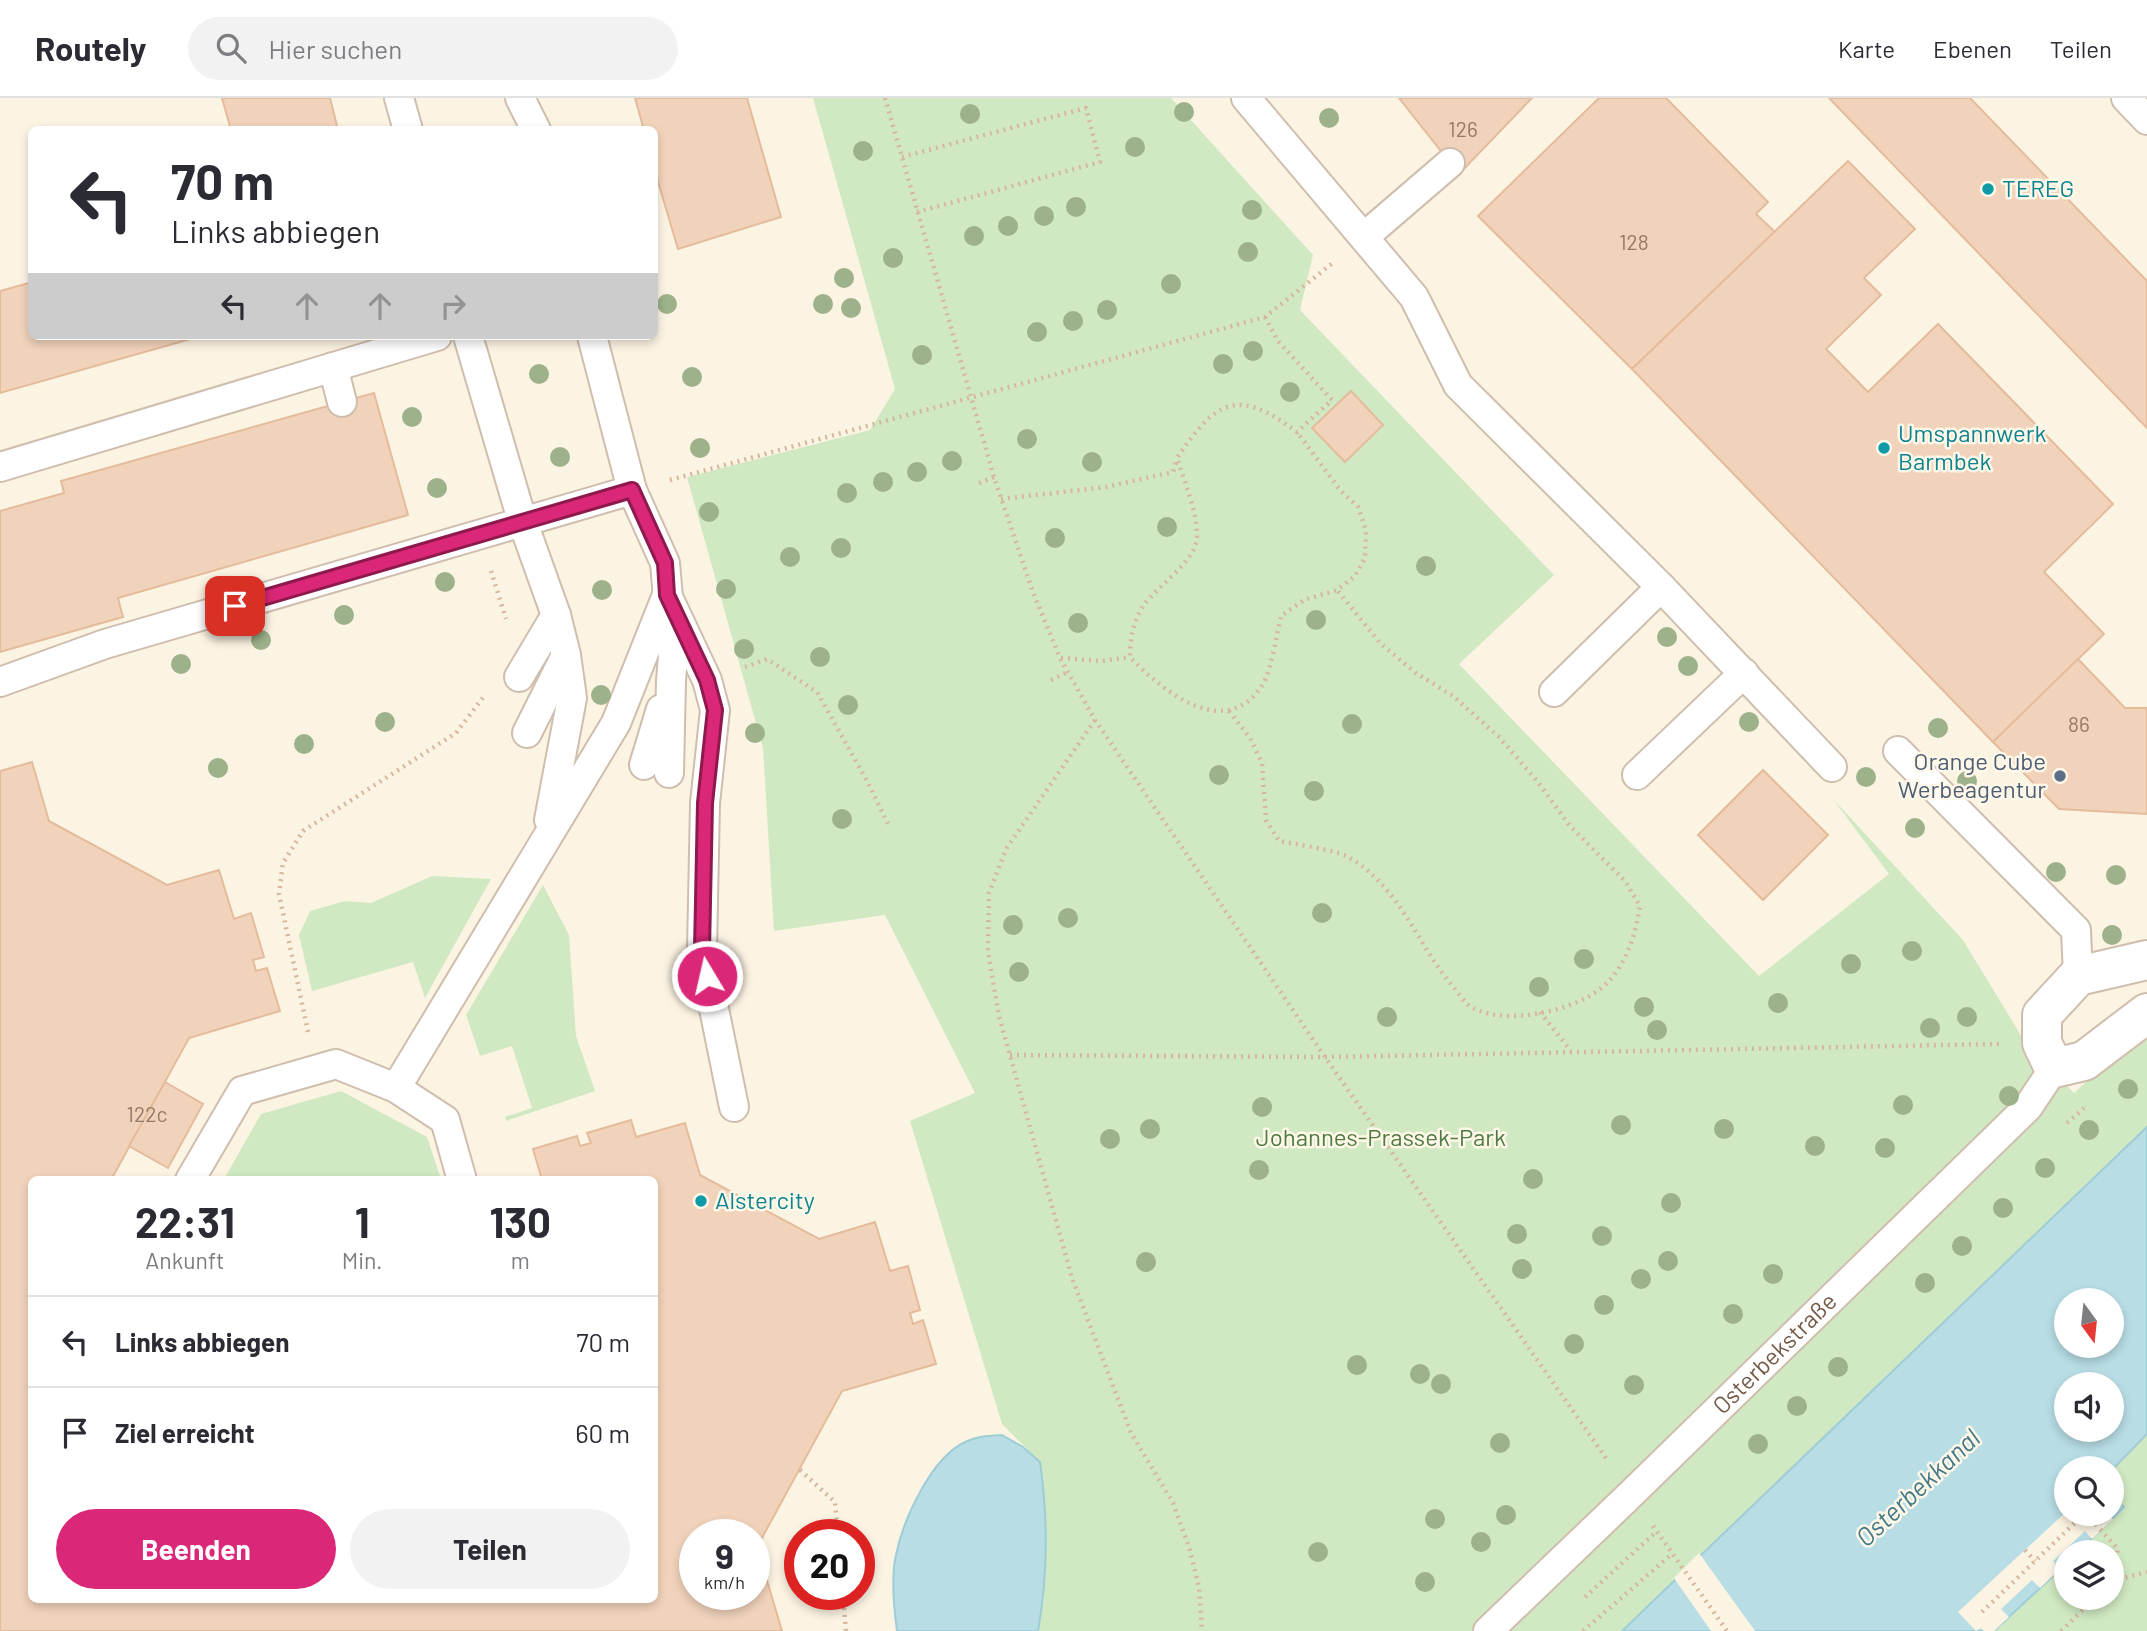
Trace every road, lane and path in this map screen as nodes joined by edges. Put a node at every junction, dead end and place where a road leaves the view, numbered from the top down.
1 (399, 98) edge
2 (520, 98) edge
3 (885, 98) edge
4 (1246, 98) edge
5 (2126, 98) edge
6 (2147, 121) edge
7 (407, 126) edge
8 (534, 126) edge
9 (902, 157) junction
10 (1450, 163) dead end
11 (917, 212) junction
12 (1364, 237) junction
13 (1265, 317) junction
14 (424, 340) edge
15 (469, 340) edge
16 (593, 340) edge
17 (333, 367) junction
18 (972, 399) junction
19 (342, 402) dead end
20 (1297, 432) junction
21 (1178, 458) junction
22 (0, 467) edge
23 (994, 477) junction
24 (979, 483) dead end
25 (632, 490) junction
26 (1001, 499) junction
27 (522, 520) junction
28 (479, 533) junction
29 (1661, 587) junction
30 (1337, 590) junction
31 (667, 595) junction
32 (556, 615) junction
33 (505, 629) dead end
34 (566, 655) junction
35 (1129, 657) junction
36 (1060, 658) junction
37 (767, 659) dead end
38 (1068, 672) junction
39 (1744, 673) junction
40 (519, 677) dead end
41 (1051, 680) dead end
42 (0, 682) edge
43 (489, 684) dead end
44 (1554, 692) dead end
45 (1230, 711) junction
46 (1095, 720) junction
47 (527, 733) dead end
48 (1898, 751) dead end
49 (1832, 767) dead end
50 (657, 769) dead end
51 (1637, 775) dead end
52 (890, 828) dead end
53 (546, 837) junction
54 (2147, 960) edge
55 (2078, 976) junction
56 (1540, 1012) junction
57 (2147, 1013) edge
58 (1572, 1052) junction
59 (1010, 1055) junction
60 (2048, 1055) junction
61 (1325, 1056) junction
62 (316, 1069) junction
63 (396, 1087) junction
64 (734, 1107) dead end
65 (192, 1176) edge
66 (461, 1176) edge
67 (800, 1470) dead end
68 (1631, 1494) junction
69 (837, 1519) edge
70 (2072, 1526) edge
71 (2096, 1526) edge
72 (2025, 1550) dead end
73 (1673, 1555) junction
74 (2035, 1561) junction
75 (2147, 1572) edge
76 (1578, 1604) dead end
77 (844, 1610) edge
78 (2083, 1610) edge
79 (1982, 1612) dead end
80 (846, 1631) edge
81 (1202, 1631) edge
82 (1488, 1631) edge
83 (1583, 1631) edge
84 (1727, 1631) edge
85 (2061, 1631) edge

1 - 7 lane
2 - 8 lane
3 - 9 path
4 - 12 lane
5 - 6 lane
9 - 11 path
9 - 11 path
10 - 12 lane
11 - 18 path
12 - 13 path
12 - 29 lane
13 - 18 path
13 - 20 path
14 - 17 lane
15 - 27 lane
16 - 25 lane
17 - 19 lane
17 - 22 lane
18 - 23 path
18 - 25 path
20 - 21 path
20 - 30 path
21 - 26 path
21 - 35 path
23 - 24 path
23 - 26 path
25 - 27 lane
25 - 31 lane
26 - 36 path
27 - 28 lane
27 - 32 lane
28 - 33 path
28 - 42 lane
29 - 39 lane
29 - 44 lane
30 - 45 path
30 - 56 path
31 - 50 lane
31 - 53 lane
31 - 64 lane
32 - 34 lane
32 - 40 lane
34 - 47 lane
34 - 53 lane
35 - 36 path
35 - 45 path
36 - 38 path
37 - 52 path
38 - 41 path
38 - 46 path
39 - 49 lane
39 - 51 lane
43 - 62 path
45 - 56 path
46 - 59 path
46 - 61 path
48 - 55 lane
53 - 63 lane
54 - 55 street
55 - 60 street, Osterbekstraße
56 - 58 path
57 - 60 street
58 - 60 path
58 - 61 path
59 - 61 path
59 - 81 path
60 - 68 lane, Osterbekstraße
61 - 68 path
62 - 63 lane
62 - 65 lane
63 - 66 lane
67 - 69 path
68 - 82 lane, Osterbekstraße
70 - 74 path
71 - 75 path
72 - 74 path
73 - 76 path
73 - 83 path
73 - 84 path
74 - 79 path
77 - 80 path
78 - 85 path

